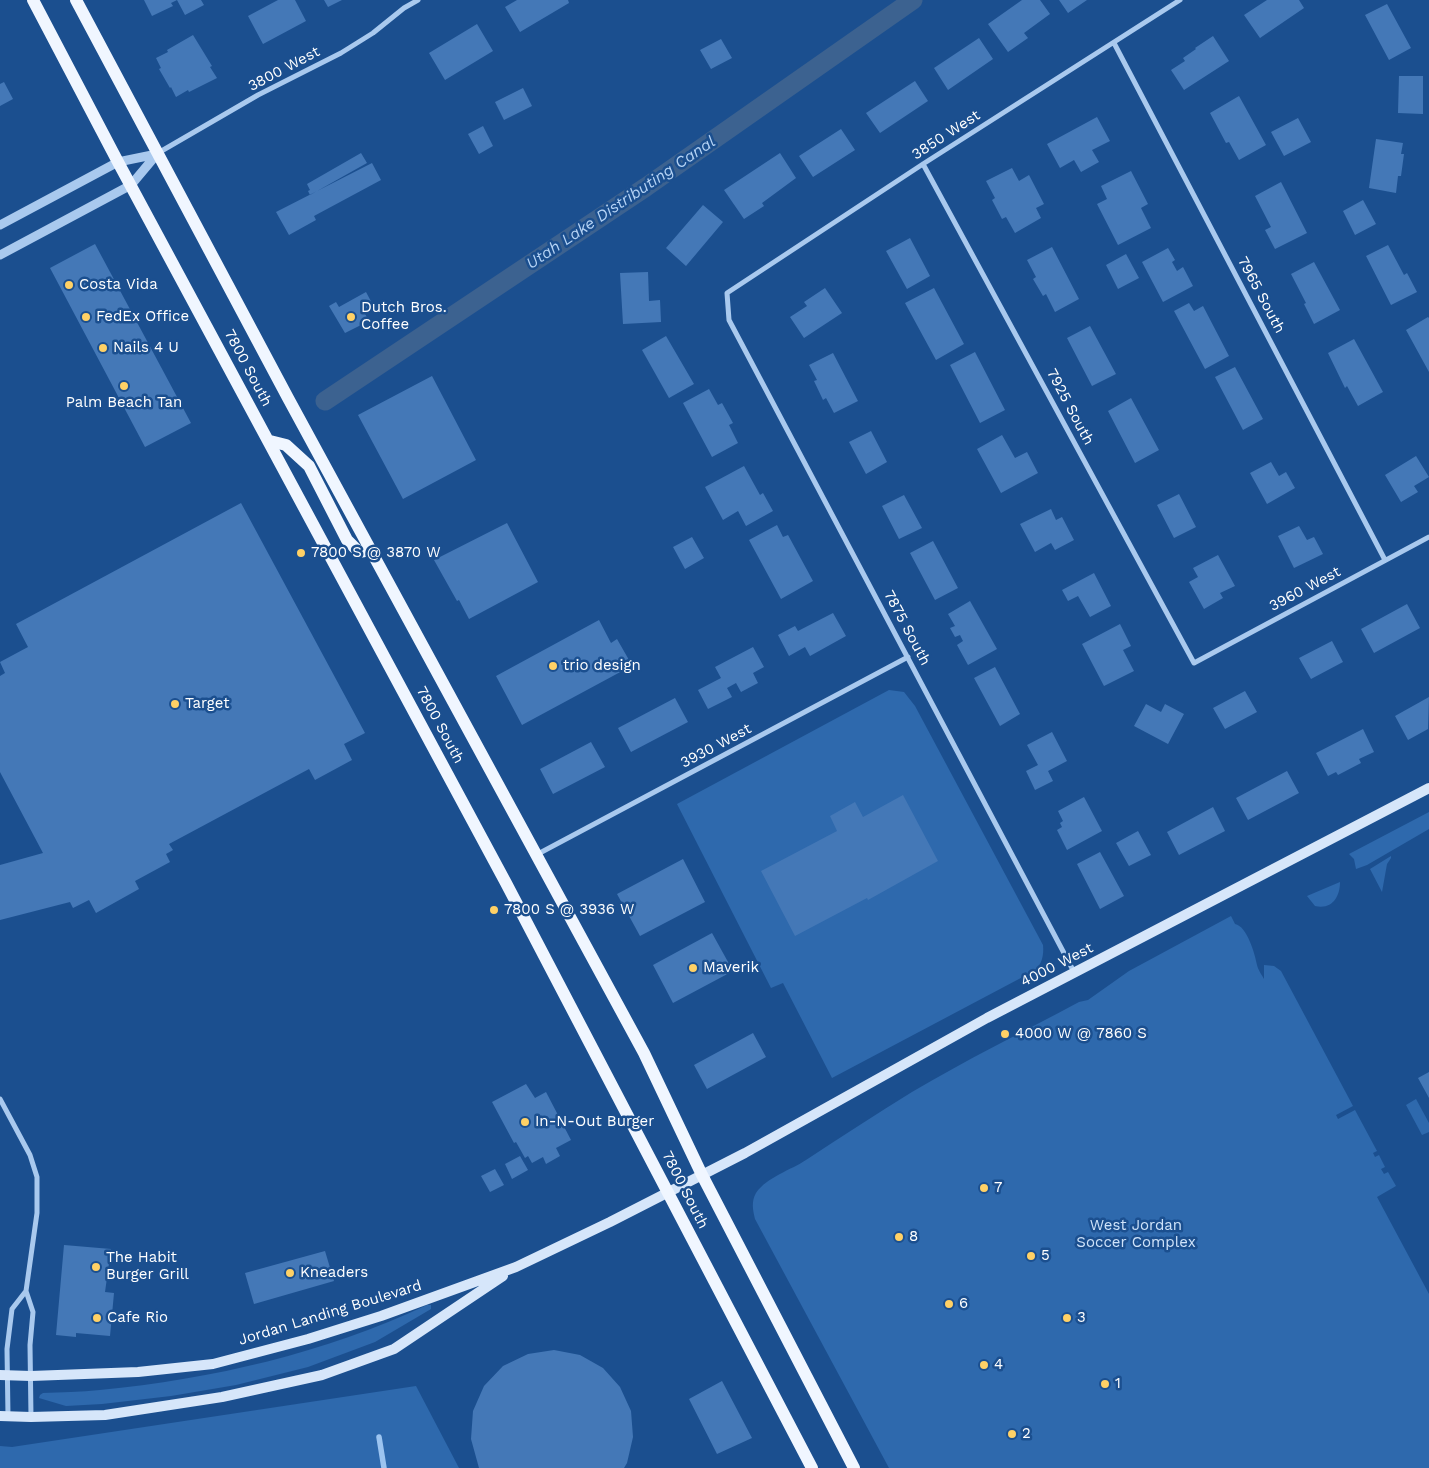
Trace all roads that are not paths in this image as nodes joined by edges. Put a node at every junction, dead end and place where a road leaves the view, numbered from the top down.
1 (33, 0) edge
2 (76, 0) edge
3 (418, 0) edge
4 (1180, 0) edge
5 (1114, 43) junction
6 (158, 154) junction
7 (118, 162) junction
8 (923, 164) junction
9 (131, 185) junction
10 (0, 225) edge
11 (0, 255) edge
12 (727, 293) joint
13 (270, 441) junction
14 (1429, 537) edge
15 (370, 550) junction
16 (1385, 560) junction
17 (908, 657) junction
18 (1194, 663) joint
19 (1429, 788) edge
20 (536, 855) junction
21 (1074, 973) junction
22 (0, 1099) edge
23 (702, 1175) junction
24 (667, 1193) junction
25 (516, 1267) junction
26 (26, 1291) junction
27 (4, 1375) edge
28 (30, 1376) junction
29 (4, 1416) edge
30 (31, 1417) junction
31 (812, 1468) edge
32 (854, 1468) edge

1 - 7 main road, 7800 South
2 - 6 main road, 7800 South
3 - 6 street, 3800 West
4 - 5 street, 3850 West
5 - 8 street, 3850 West
5 - 16 street, 7965 South
6 - 7 street
6 - 9 street
6 - 15 main road, 7800 South
7 - 9 main road, 7800 South
7 - 10 street
8 - 12 street, 3850 West
8 - 18 street, 7925 South
9 - 11 street
9 - 13 main road, 7800 South
12 - 17 street, 7875 South
13 - 15 main road
13 - 24 main road, 7800 South
14 - 16 street, 3960 West
15 - 20 main road, 7800 South
16 - 18 street, 3960 West
17 - 20 street, 3930 West
17 - 21 street, 7875 South
19 - 21 main road, 4000 West
20 - 23 main road, 7800 South
21 - 23 main road, 4000 West
22 - 26 street
23 - 24 main road, Jordan Landing Boulevard
23 - 32 main road, 7800 South
24 - 25 main road, Jordan Landing Boulevard
24 - 31 main road, 7800 South
25 - 28 main road, Jordan Landing Boulevard
25 - 30 main road, Jordan Landing Boulevard
26 - 27 street
26 - 28 street
27 - 28 main road, Jordan Landing Boulevard
27 - 29 street
28 - 30 street
29 - 30 main road, Jordan Landing Boulevard

